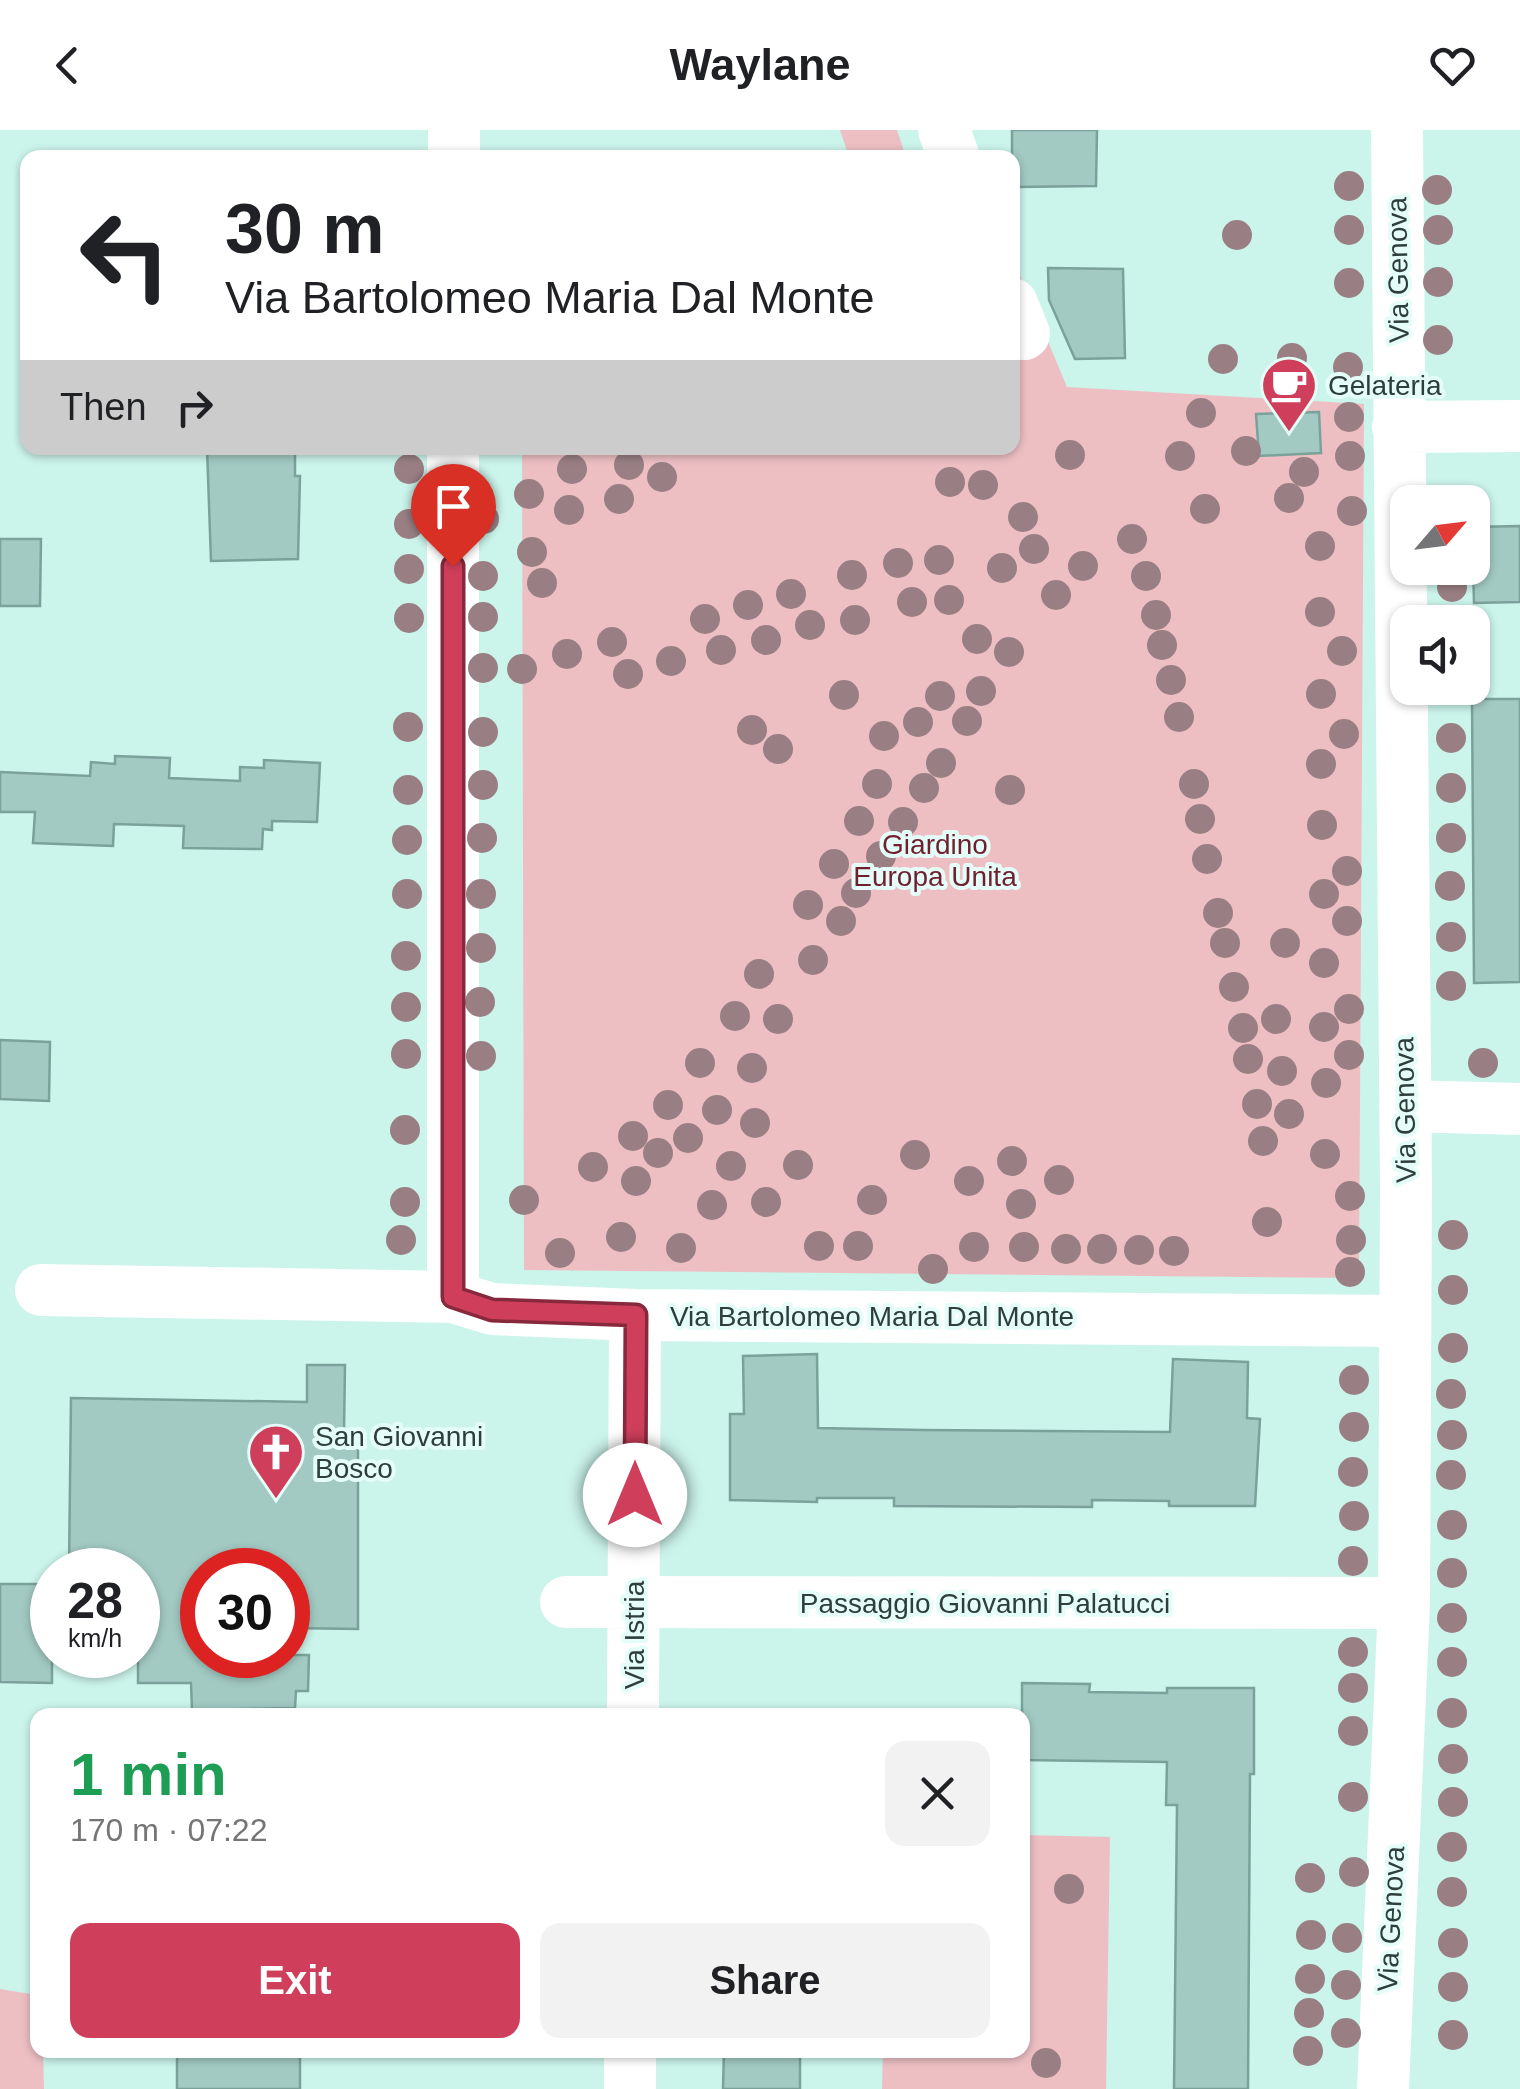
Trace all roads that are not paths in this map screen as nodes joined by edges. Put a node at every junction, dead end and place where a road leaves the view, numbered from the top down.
1 (1397, 130) edge
2 (1520, 426) edge
3 (1398, 428) junction
4 (453, 455) edge
5 (1405, 1106) junction
6 (1520, 1109) edge
7 (40, 1290) dead end
8 (453, 1297) junction
9 (636, 1315) junction
10 (1405, 1321) junction
11 (566, 1602) dead end
12 (634, 1602) junction
13 (1404, 1603) junction
14 (633, 1708) edge
15 (630, 2058) edge
16 (630, 2089) edge
17 (1383, 2089) edge

1 - 3 street, Via Genova
2 - 3 street
3 - 5 street, Via Genova
4 - 8 street
5 - 6 street
5 - 10 street, Via Genova
7 - 8 street, Via Bartolomeo Maria Dal Monte
8 - 9 street, Via Bartolomeo Maria Dal Monte
9 - 10 street, Via Bartolomeo Maria Dal Monte
9 - 12 street, Via Istria
10 - 13 street, Via Genova
11 - 12 street, Passaggio Giovanni Palatucci
12 - 13 street, Passaggio Giovanni Palatucci
12 - 14 street, Via Istria
13 - 17 street, Via Genova
15 - 16 street

